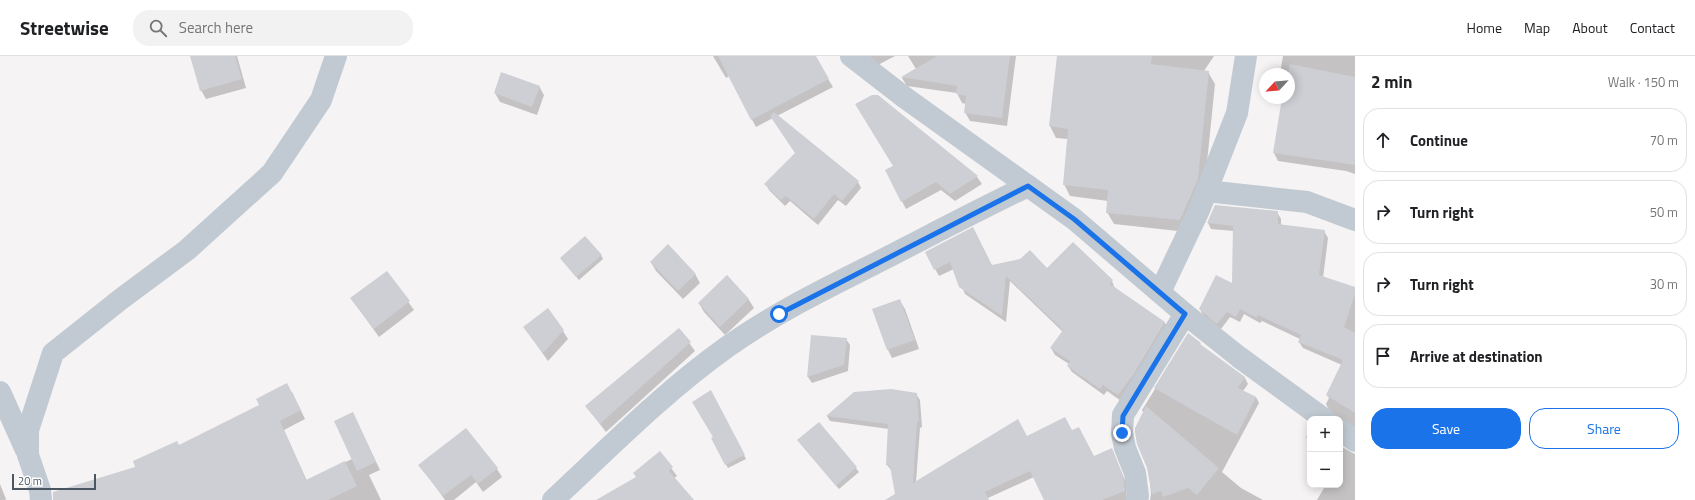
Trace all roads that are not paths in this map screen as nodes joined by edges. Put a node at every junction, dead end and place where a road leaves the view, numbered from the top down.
1 (336, 56) edge
2 (851, 56) edge
3 (1246, 56) edge
4 (1028, 186) junction
5 (1206, 191) junction
6 (1355, 220) edge
7 (1160, 292) junction
8 (1185, 314) junction
9 (0, 392) edge
10 (1320, 416) edge
11 (1343, 432) edge
12 (1355, 441) edge
13 (28, 455) junction
14 (41, 500) edge
15 (553, 500) edge
16 (1136, 500) edge

1 - 13 street
2 - 4 street
3 - 5 street
4 - 7 street
4 - 15 street
5 - 6 street
5 - 7 street
7 - 8 street
8 - 10 street
8 - 16 street
9 - 13 street
11 - 12 street
13 - 14 street

